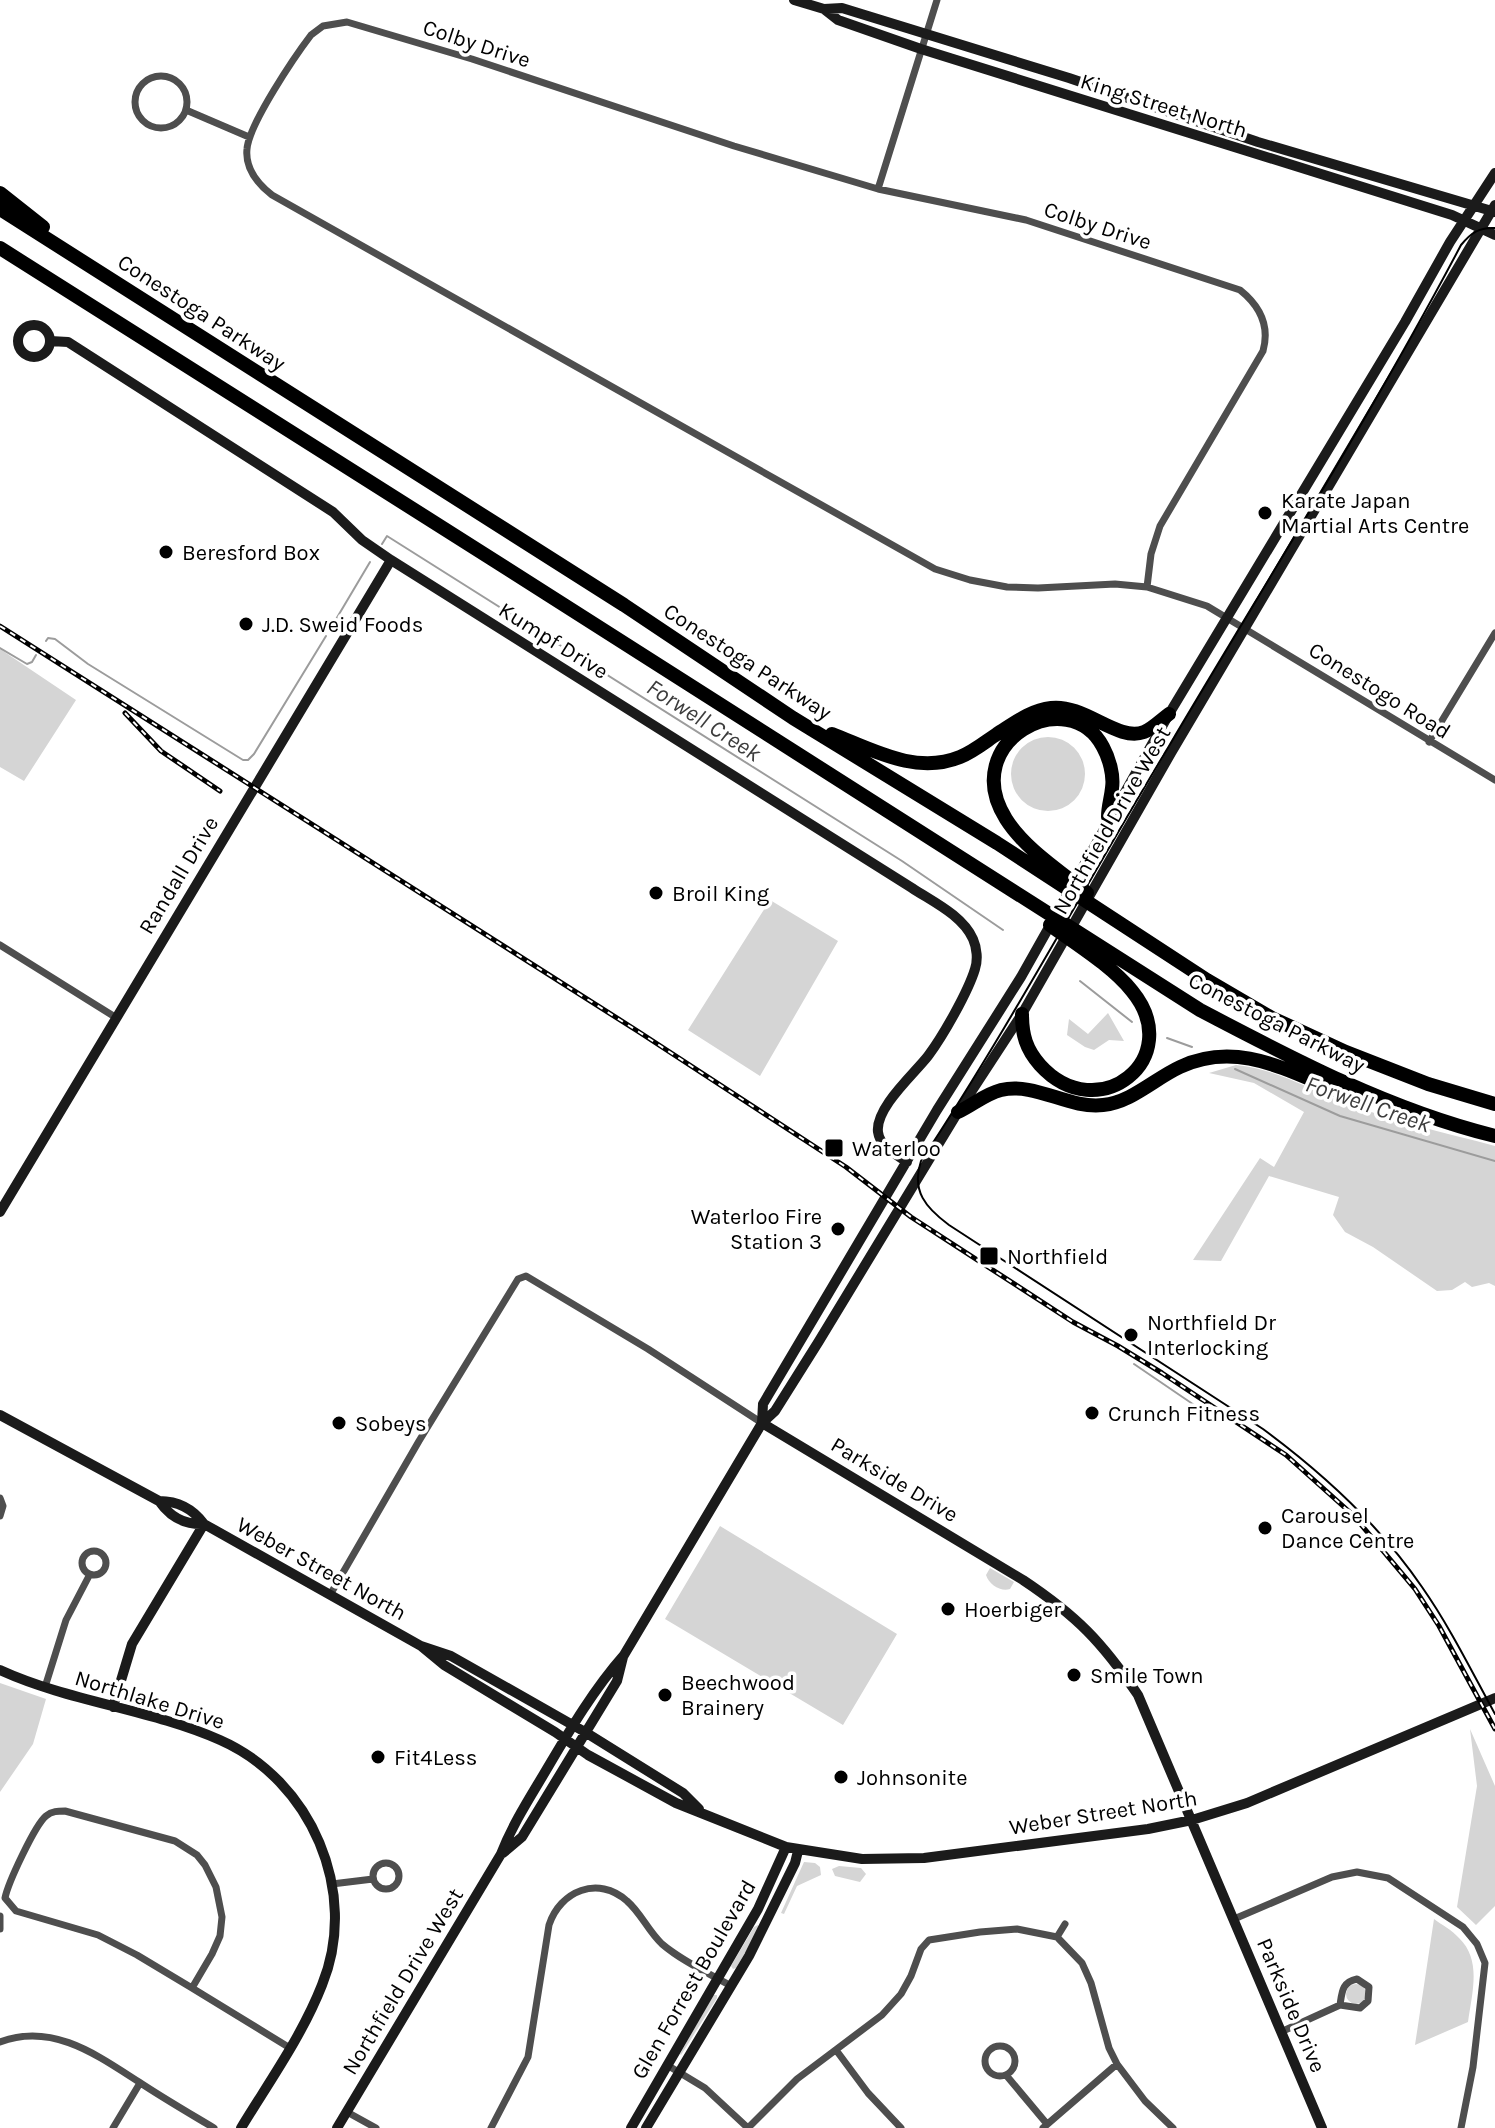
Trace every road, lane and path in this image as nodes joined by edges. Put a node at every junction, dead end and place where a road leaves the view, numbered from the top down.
1 (794, 0) edge
2 (937, 0) edge
3 (824, 9) junction
4 (926, 34) junction
5 (921, 49) junction
6 (186, 110) junction
7 (249, 137) junction
8 (1495, 173) edge
9 (878, 189) junction
10 (0, 193) edge
11 (1474, 206) junction
12 (0, 209) edge
13 (1494, 210) edge
14 (1463, 220) junction
15 (1481, 228) junction
16 (1495, 235) edge
17 (0, 248) edge
18 (99, 272) junction
19 (50, 341) dead end
20 (391, 560) junction
21 (1147, 587) junction
22 (1227, 618) junction
23 (1246, 629) junction
24 (1495, 633) edge
25 (1169, 714) junction
26 (793, 718) junction
27 (1429, 742) junction
28 (1495, 780) edge
29 (1108, 817) junction
30 (986, 875) junction
31 (1150, 943) junction
32 (0, 945) edge
33 (1022, 1014) junction
34 (115, 1017) junction
35 (1495, 1104) edge
36 (958, 1112) junction
37 (1424, 1114) junction
38 (1495, 1136) edge
39 (907, 1162) junction
40 (0, 1212) edge
41 (874, 1218) junction
42 (890, 1227) junction
43 (840, 1309) junction
44 (820, 1310) junction
45 (0, 1415) edge
46 (762, 1423) junction
47 (0, 1498) edge
48 (0, 1516) edge
49 (204, 1524) junction
50 (90, 1574) dead end
51 (330, 1595) junction
52 (421, 1646) junction
53 (624, 1655) junction
54 (0, 1670) edge
55 (45, 1687) junction
56 (1495, 1698) edge
57 (113, 1707) junction
58 (573, 1725) junction
59 (585, 1732) junction
60 (565, 1738) junction
61 (576, 1747) junction
62 (703, 1813) junction
63 (1192, 1820) junction
64 (786, 1847) junction
65 (798, 1851) junction
66 (501, 1854) junction
67 (373, 1879) dead end
68 (332, 1884) junction
69 (8, 1904) junction
70 (0, 1913) edge
71 (1234, 1919) junction
72 (1065, 1924) dead end
73 (0, 1929) edge
74 (1057, 1937) junction
75 (718, 1979) junction
76 (731, 1986) junction
77 (192, 1988) junction
78 (1340, 2005) junction
79 (1283, 2031) junction
80 (0, 2042) edge
81 (290, 2048) junction
82 (836, 2050) junction
83 (1117, 2064) junction
84 (667, 2065) junction
85 (680, 2073) junction
86 (1006, 2075) junction
87 (140, 2083) junction
88 (347, 2112) junction
89 (1045, 2126) edge
90 (113, 2128) edge
91 (214, 2128) edge
92 (241, 2128) edge
93 (337, 2128) edge
94 (376, 2128) edge
95 (491, 2128) edge
96 (631, 2128) edge
97 (646, 2128) edge
98 (748, 2128) edge
99 (901, 2128) edge
100 (1173, 2128) edge
101 (1322, 2128) edge
102 (1461, 2128) edge

1 - 3 main road, King Street North
2 - 4 street
3 - 4 main road, King Street North
3 - 5 main road, King Street North
4 - 5 street
4 - 11 main road, King Street North
5 - 9 street
5 - 14 main road, King Street North
6 - 6 street
6 - 7 street
7 - 9 street, Colby Drive
7 - 21 street
8 - 11 main road, Northfield Drive West
9 - 21 street, Colby Drive
10 - 18 highway
11 - 13 main road, King Street North
11 - 14 main road, Northfield Drive West
12 - 18 highway, Conestoga Parkway
13 - 15 main road, Northfield Drive West
14 - 15 main road, King Street North
14 - 22 main road, Northfield Drive West
15 - 16 main road, King Street North
15 - 23 main road, Northfield Drive West
17 - 30 highway, Conestoga Parkway
18 - 26 highway, Conestoga Parkway
19 - 20 main road, Kumpf Drive
20 - 34 main road, Randall Drive
20 - 39 main road, Kumpf Drive
21 - 22 street
22 - 23 street
22 - 25 main road, Northfield Drive West
23 - 27 street, Conestogo Road
23 - 33 main road, Northfield Drive West
24 - 27 street
25 - 26 highway
25 - 29 main road, Northfield Drive West
26 - 31 highway, Conestoga Parkway
27 - 28 street, Conestogo Road
29 - 31 highway
29 - 39 main road, Northfield Drive West
30 - 33 highway
30 - 37 highway, Conestoga Parkway
31 - 35 highway, Conestoga Parkway
32 - 34 street
33 - 36 main road, Northfield Drive West
34 - 40 main road, Randall Drive
36 - 37 highway
36 - 42 main road, Northfield Drive West
37 - 38 highway, Conestoga Parkway
39 - 41 main road, Northfield Drive West
41 - 42 main road
41 - 44 main road, Northfield Drive West
42 - 43 main road, Northfield Drive West
43 - 44 main road
43 - 46 main road, Northfield Drive West
44 - 46 main road, Northfield Drive West
45 - 49 main road, Weber Street North
46 - 51 street, Parkside Drive
46 - 53 main road, Northfield Drive West
46 - 63 main road, Parkside Drive
47 - 48 street
49 - 51 main road, Weber Street North
49 - 57 main road
50 - 55 street
51 - 52 main road, Weber Street North
52 - 58 main road, Weber Street North
52 - 60 main road, Weber Street North
53 - 58 main road, Northfield Drive West
53 - 59 main road, Northfield Drive West
54 - 55 main road, Northlake Drive
55 - 57 main road, Northlake Drive
56 - 63 main road, Weber Street North
57 - 68 main road, Northlake Drive
58 - 59 main road, Weber Street North
58 - 60 main road, Northfield Drive West
59 - 61 main road, Northfield Drive West
59 - 62 main road, Weber Street North
60 - 61 main road, Weber Street North
60 - 66 main road, Northfield Drive West
61 - 62 main road, Weber Street North
61 - 66 main road, Northfield Drive West
62 - 64 main road, Weber Street North
63 - 65 main road, Weber Street North
63 - 71 main road, Parkside Drive
64 - 65 main road, Weber Street North
64 - 75 main road, Glen Forrest Boulevard
65 - 76 main road, Glen Forrest Boulevard
66 - 88 main road, Northfield Drive West
67 - 68 street
68 - 81 main road, Northlake Drive
69 - 70 street
69 - 77 street
69 - 77 street
70 - 73 street
71 - 79 main road, Parkside Drive
71 - 102 street
72 - 74 street
74 - 82 street
74 - 83 street
75 - 76 street
75 - 84 main road, Glen Forrest Boulevard
75 - 95 street
76 - 85 main road, Glen Forrest Boulevard
77 - 81 street
78 - 78 street
78 - 79 street
79 - 101 main road, Parkside Drive
80 - 87 street
81 - 92 main road, Northlake Drive
82 - 98 street
82 - 99 street
83 - 89 street
83 - 100 street
84 - 85 street
84 - 96 main road, Glen Forrest Boulevard
85 - 97 main road, Glen Forrest Boulevard
85 - 98 street
86 - 86 street
86 - 89 street
87 - 90 street
87 - 91 street
88 - 93 main road, Northfield Drive West
88 - 94 street

